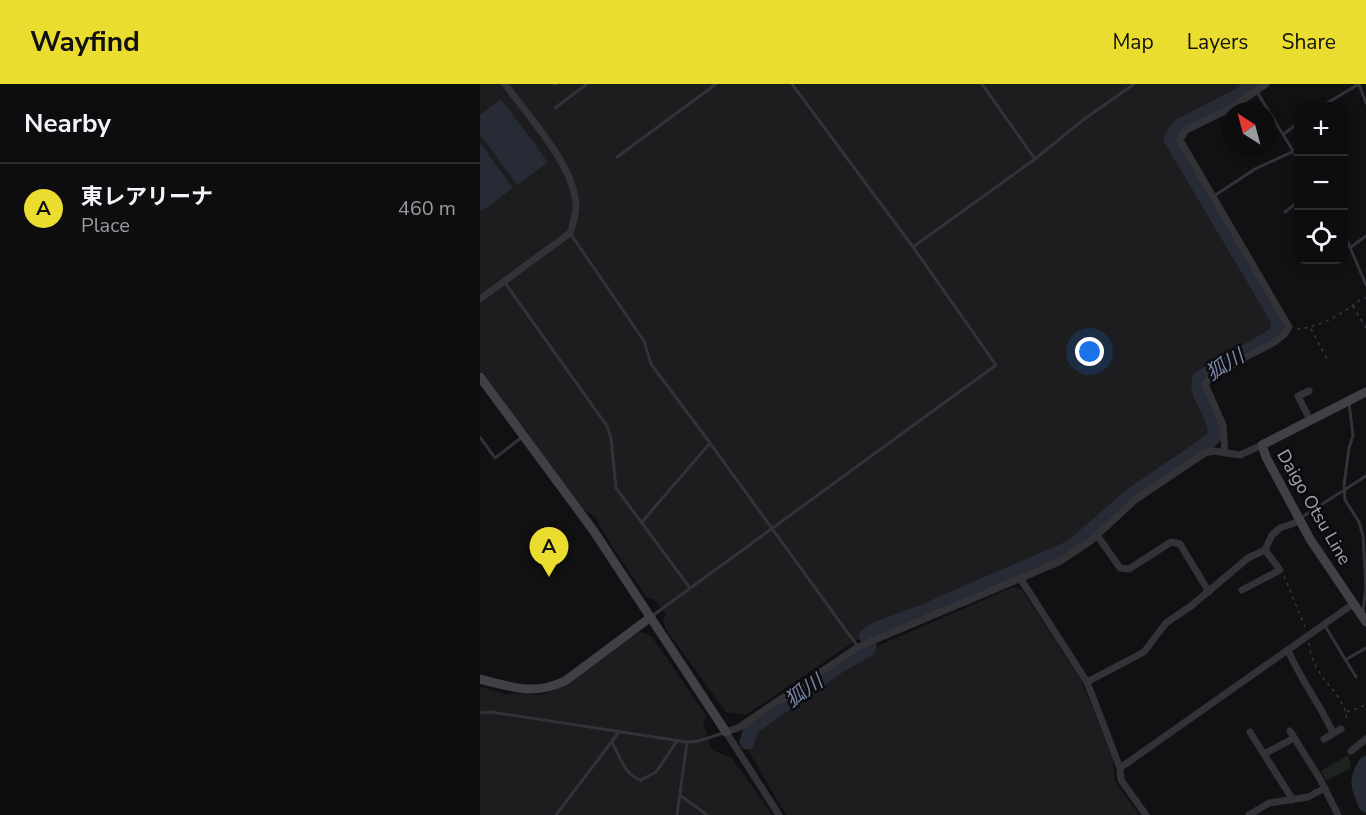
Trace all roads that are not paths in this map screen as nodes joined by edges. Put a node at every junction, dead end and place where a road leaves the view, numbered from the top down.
1 (505, 84) edge
2 (587, 84) edge
3 (716, 84) edge
4 (792, 84) edge
5 (982, 84) edge
6 (1134, 84) edge
7 (1266, 84) edge
8 (1359, 84) edge
9 (1256, 91) junction
10 (1329, 102) edge
11 (1366, 104) edge
12 (555, 108) dead end
13 (1294, 127) edge
14 (1284, 134) junction
15 (1294, 151) joint
16 (617, 157) dead end
17 (1035, 159) junction
18 (1213, 197) junction
19 (1294, 206) edge
20 (1285, 212) dead end
21 (570, 233) junction
22 (1366, 236) edge
23 (1348, 241) edge
24 (913, 247) junction
25 (1351, 247) junction
26 (504, 281) junction
27 (1366, 285) edge
28 (480, 299) edge
29 (480, 377) edge
30 (1309, 391) dead end
31 (1366, 392) edge
32 (1349, 401) junction
33 (1310, 420) junction
34 (524, 436) junction
35 (480, 437) edge
36 (710, 443) junction
37 (1262, 445) junction
38 (1225, 453) junction
39 (1366, 476) edge
40 (1344, 490) junction
41 (1299, 520) junction
42 (641, 523) junction
43 (772, 529) junction
44 (1097, 535) junction
45 (1264, 550) junction
46 (1365, 555) edge
47 (1020, 578) junction
48 (1366, 587) edge
49 (690, 588) junction
50 (1242, 590) dead end
51 (1209, 591) junction
52 (1353, 604) junction
53 (651, 617) junction
54 (1365, 618) edge
55 (1324, 624) junction
56 (858, 647) junction
57 (1366, 648) edge
58 (1288, 650) junction
59 (1345, 660) junction
60 (1356, 677) dead end
61 (480, 679) edge
62 (1087, 682) junction
63 (480, 713) edge
64 (1344, 728) road end
65 (1290, 731) dead end
66 (620, 732) junction
67 (726, 732) junction
68 (1250, 732) dead end
69 (1333, 733) junction
70 (1294, 738) junction
71 (1323, 739) dead end
72 (1366, 739) edge
73 (677, 741) junction
74 (612, 742) junction
75 (687, 742) junction
76 (1351, 751) dead end
77 (1264, 754) junction
78 (1120, 768) junction
79 (1325, 788) junction
80 (680, 795) junction
81 (1293, 800) junction
82 (556, 815) edge
83 (677, 815) edge
84 (707, 815) edge
85 (779, 815) edge
86 (1146, 815) edge
87 (1249, 815) edge
88 (1338, 815) edge

1 - 21 street
2 - 12 lane
3 - 16 lane
4 - 24 lane
5 - 17 lane
6 - 17 lane
7 - 9 street
8 - 10 lane
8 - 11 lane
9 - 14 lane
9 - 18 street
13 - 14 lane
14 - 15 lane
15 - 18 lane
17 - 24 lane
18 - 38 street
19 - 20 lane
21 - 26 street
21 - 36 lane
22 - 25 lane
23 - 25 lane
24 - 43 lane
25 - 27 lane
26 - 28 street
26 - 42 lane
29 - 34 street
30 - 33 street
31 - 32 street, Daigo Otsu Line
32 - 33 street, Daigo Otsu Line
32 - 40 lane
33 - 37 street, Daigo Otsu Line
34 - 35 lane
34 - 53 street
36 - 42 lane
36 - 43 lane
37 - 38 street
37 - 41 street, Daigo Otsu Line
38 - 44 street
39 - 40 lane
40 - 41 lane
40 - 46 lane
41 - 45 street
41 - 52 street, Daigo Otsu Line
42 - 49 lane
43 - 49 lane
43 - 56 lane
44 - 47 street
44 - 51 street
45 - 50 street
45 - 51 street
46 - 48 lane
47 - 56 street
47 - 62 street
48 - 54 lane
49 - 53 lane
51 - 62 street
52 - 54 street, Daigo Otsu Line
52 - 55 street
53 - 61 street
53 - 67 street
55 - 58 street
55 - 59 lane
56 - 67 street
57 - 59 lane
58 - 69 street
58 - 78 street
59 - 60 lane
62 - 78 street
63 - 66 lane
64 - 69 street
65 - 70 street
66 - 73 lane
66 - 74 lane
67 - 75 lane
67 - 85 street
68 - 77 street
69 - 71 street
70 - 77 street
70 - 79 street
72 - 76 street
73 - 74 lane
73 - 75 lane
74 - 82 lane
75 - 80 lane
77 - 81 street
78 - 86 street
79 - 81 street
79 - 88 street
80 - 83 lane
80 - 84 lane
81 - 87 street

